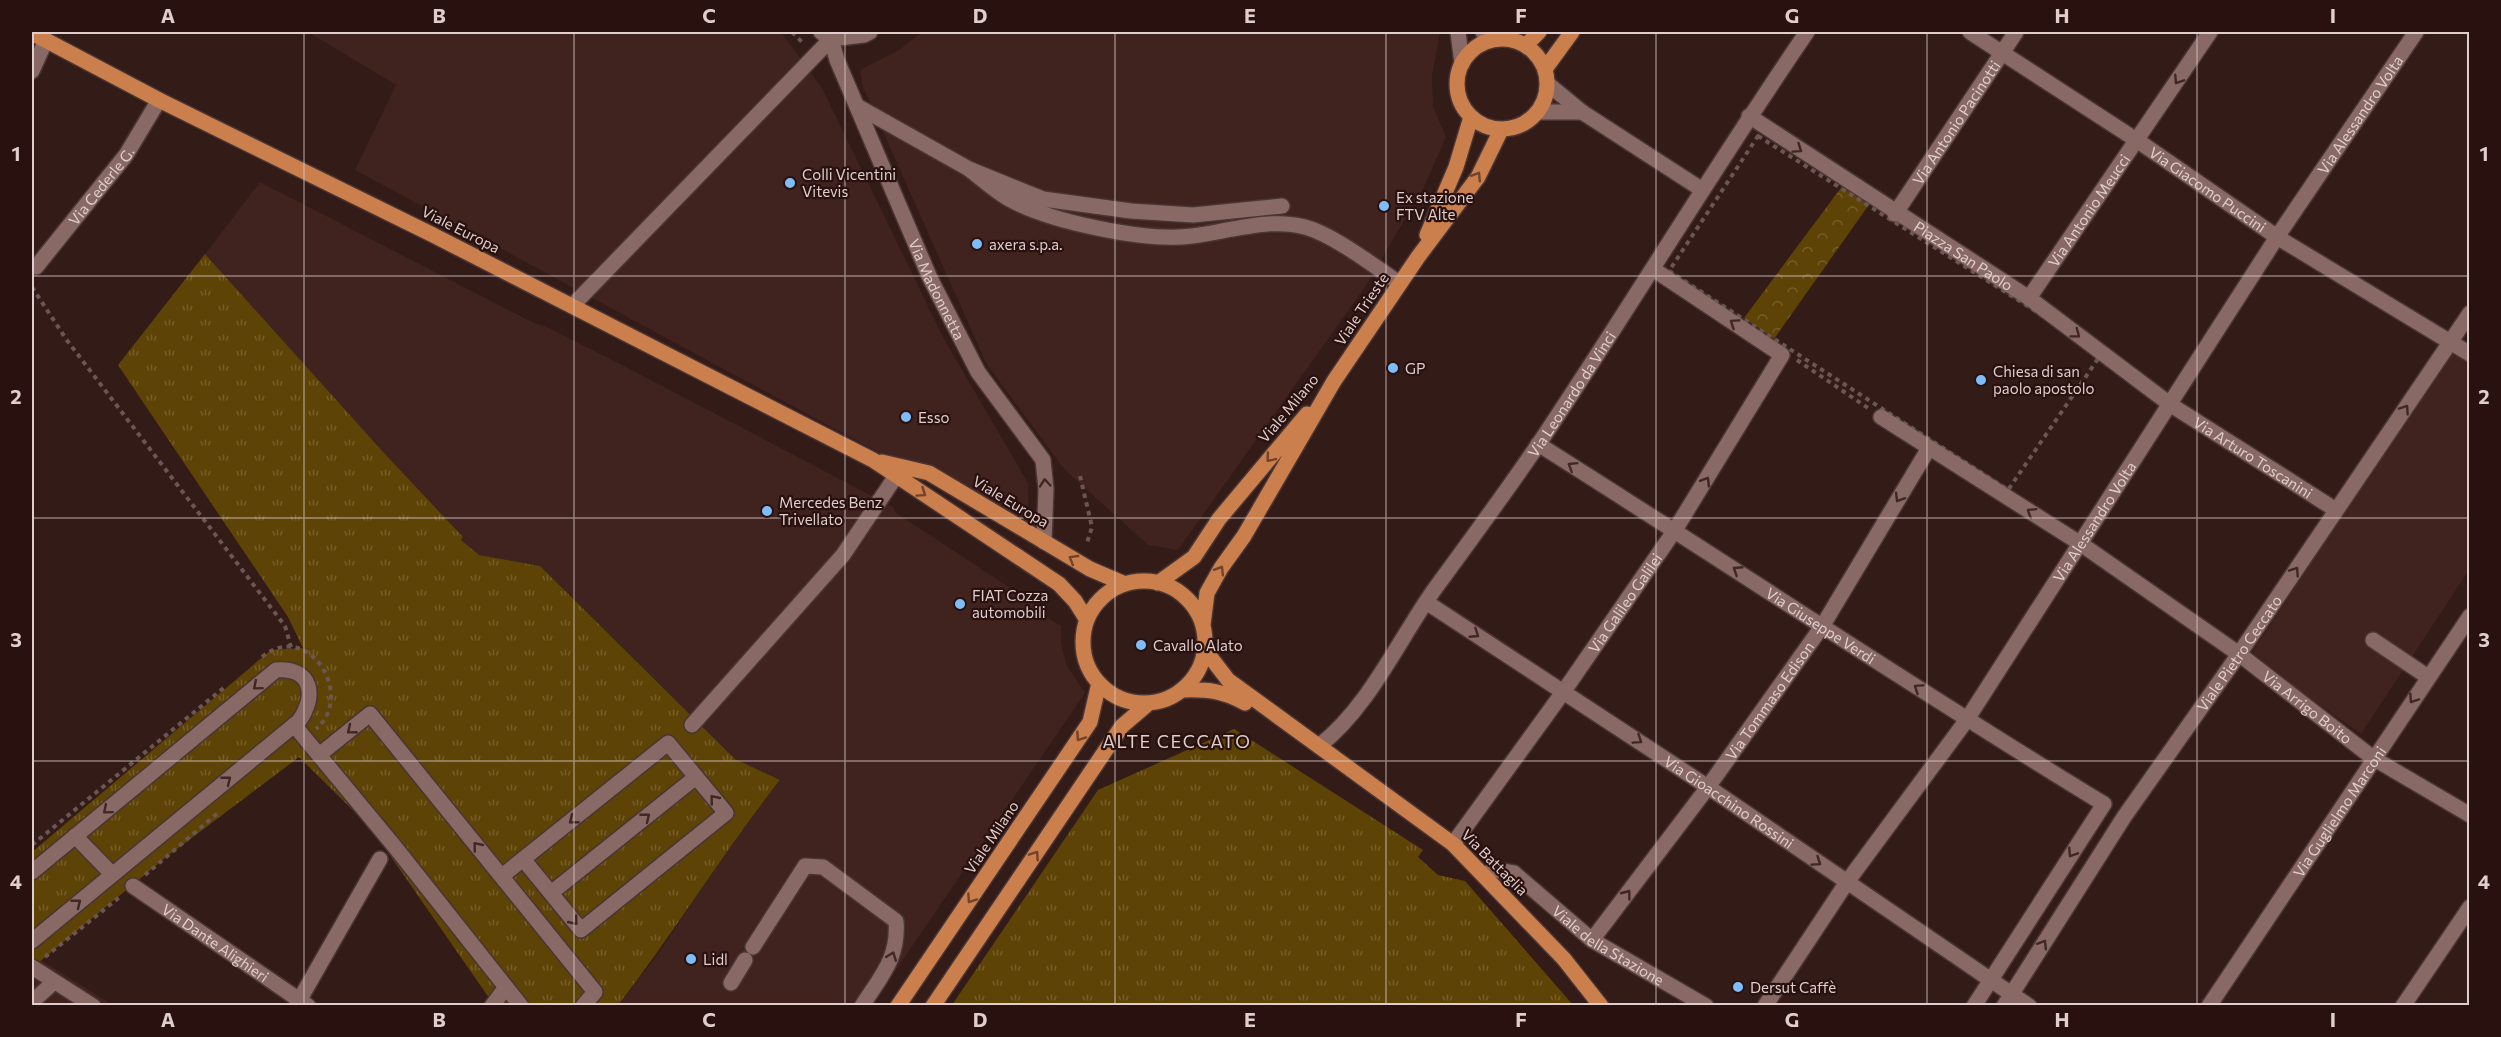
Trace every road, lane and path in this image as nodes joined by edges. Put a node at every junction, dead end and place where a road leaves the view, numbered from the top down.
1 (870, 32) edge
2 (1458, 32) edge
3 (1539, 32) edge
4 (1572, 32) edge
5 (1807, 32) edge
6 (1970, 32) edge
7 (2016, 32) edge
8 (2210, 32) edge
9 (2416, 32) edge
10 (32, 33) edge
11 (826, 35) edge
12 (1490, 35) edge
13 (46, 40) junction
14 (1526, 45) junction
15 (2002, 53) junction
16 (1462, 64) junction
17 (32, 71) edge
18 (1547, 76) junction
19 (159, 100) junction
20 (857, 106) junction
21 (1538, 112) junction
22 (1582, 112) junction
23 (1749, 116) junction
24 (1471, 117) junction
25 (1502, 130) junction
26 (2138, 141) junction
27 (969, 169) junction
28 (1701, 189) junction
29 (1282, 206) dead end
30 (1895, 213) junction
31 (2277, 237) junction
32 (1418, 257) junction
33 (36, 267) dead end
34 (1653, 269) junction
35 (1399, 283) junction
36 (32, 287) edge
37 (2029, 298) junction
38 (573, 305) junction
39 (2469, 313) edge
40 (2450, 342) junction
41 (2102, 353) joint
42 (2469, 354) edge
43 (1782, 355) junction
44 (1334, 381) junction
45 (2171, 405) junction
46 (1881, 417) joint
47 (1539, 444) junction
48 (1929, 448) junction
49 (873, 460) junction
50 (896, 476) junction
51 (1080, 476) dead end
52 (2336, 510) junction
53 (1675, 530) junction
54 (1044, 542) junction
55 (1086, 543) dead end
56 (2081, 544) junction
57 (1158, 583) junction
58 (1125, 584) junction
59 (1426, 602) junction
60 (2469, 616) edge
61 (1088, 620) junction
62 (1203, 625) junction
63 (1823, 625) junction
64 (2373, 640) dead end
65 (291, 647) junction
66 (1205, 650) junction
67 (2239, 654) junction
68 (253, 664) dead end
69 (2428, 677) junction
70 (234, 680) dead end
71 (1099, 683) junction
72 (1183, 690) junction
73 (1564, 691) junction
74 (1149, 703) junction
75 (1966, 721) junction
76 (294, 725) junction
77 (692, 725) dead end
78 (308, 735) dead end
79 (1319, 746) junction
80 (319, 755) junction
81 (2373, 758) junction
82 (1345, 764) junction
83 (696, 777) junction
84 (1708, 787) junction
85 (220, 811) dead end
86 (2469, 815) edge
87 (75, 836) junction
88 (1453, 844) junction
89 (32, 845) edge
90 (524, 859) junction
91 (380, 860) dead end
92 (32, 872) edge
93 (112, 874) junction
94 (1484, 874) junction
95 (502, 876) junction
96 (1847, 882) junction
97 (133, 886) junction
98 (551, 893) junction
99 (2469, 907) edge
100 (1592, 940) junction
101 (32, 941) edge
102 (36, 964) edge
103 (1992, 980) junction
104 (54, 982) junction
105 (731, 983) dead end
106 (506, 987) junction
107 (2008, 1000) edge
108 (32, 1002) edge
109 (301, 1004) edge
110 (93, 1005) edge
111 (492, 1005) edge
112 (521, 1005) edge
113 (583, 1005) edge
114 (862, 1005) edge
115 (898, 1005) edge
116 (933, 1005) edge
117 (1601, 1005) edge
118 (1706, 1005) edge
119 (1765, 1005) edge
120 (1974, 1005) edge
121 (2029, 1005) edge
122 (2209, 1005) edge
123 (2403, 1005) edge

1 - 11 street
2 - 16 street
3 - 14 main road
4 - 18 main road
5 - 23 street, Via Leonardo da Vinci
6 - 15 street, Via Giacomo Puccini
7 - 15 street, Via Antonio Pacinotti
8 -> 26 street, Via Antonio Meucci
9 - 31 street, Via Alessandro Volta
10 - 13 main road, Viale Europa
11 - 20 street, Via Madonnetta
11 - 38 street
12 - 14 main road
12 - 16 main road
13 - 17 street
13 - 19 main road, Viale Europa
14 - 18 main road
15 - 26 street, Via Giacomo Puccini
15 - 30 street, Via Antonio Pacinotti
16 - 24 main road
18 - 21 main road
18 - 22 street
19 - 33 street, Via Cederle G.
19 - 38 main road, Viale Europa
20 - 27 street
54 -> 20 street, Via Madonnetta
21 - 22 street
21 - 25 main road
22 - 28 street
23 - 28 street, Via Leonardo da Vinci
23 -> 30 street, Piazza San Paolo
24 - 25 main road
24 - 32 main road, Viale Trieste
32 -> 25 main road, Viale Trieste
26 - 31 street, Via Giacomo Puccini
26 - 37 street, Via Antonio Meucci
27 - 29 street
27 - 35 street
28 - 34 street, Via Leonardo da Vinci
30 - 37 street, Piazza San Paolo
31 - 40 street, Via Giacomo Puccini
31 - 45 street, Via Alessandro Volta
32 - 35 main road, Viale Trieste
43 -> 34 street
34 - 47 street, Via Leonardo da Vinci
35 - 44 main road, Viale Trieste
36 - 65 path
37 -> 45 street, Piazza San Paolo
38 - 49 main road, Viale Europa
39 - 40 street, Viale Pietro Ceccato
40 - 42 street, Via Giacomo Puccini
52 -> 40 street, Viale Pietro Ceccato
41 - 41 path
43 - 46 path
53 -> 43 street, Via Galileo Galilei
44 -> 57 main road, Viale Milano
62 -> 44 main road, Viale Milano
45 - 52 street, Via Arturo Toscanini
45 - 56 street, Via Alessandro Volta
46 - 48 street
53 -> 47 street, Via Giuseppe Verdi
47 - 59 street, Via Leonardo da Vinci
56 -> 48 street
48 -> 63 street, Via Tommaso Edison
49 - 50 main road, Viale Europa
49 - 54 main road, Viale Europa
50 -> 61 main road, Viale Europa
50 - 77 street
51 - 55 path
67 -> 52 street, Viale Pietro Ceccato
63 -> 53 street, Via Giuseppe Verdi
53 - 73 street, Via Galileo Galilei
58 -> 54 main road, Viale Europa
56 - 67 street, Via Arrigo Boito
56 - 75 street, Via Alessandro Volta
57 - 58 main road, Viale Milano
57 - 62 main road, Viale Milano
58 - 61 main road
59 -> 73 street, Via Gioacchino Rossini
59 - 79 street, Via Leonardo da Vinci
60 - 69 street, Via Guglielmo Marconi
61 - 71 main road
62 - 66 main road, Viale Milano
75 -> 63 street, Via Giuseppe Verdi
63 - 84 street, Via Tommaso Edison
64 - 69 street
65 - 68 path
65 - 78 path
66 - 72 main road, Viale Milano
66 - 79 main road, Via Battaglia
67 - 81 street, Via Arrigo Boito
107 -> 67 street, Viale Pietro Ceccato
69 -> 81 street, Via Guglielmo Marconi
70 - 89 path
71 - 74 main road
71 -> 115 main road, Viale Milano
72 - 74 main road
72 - 82 main road, Via Battaglia
73 -> 84 street, Via Gioacchino Rossini
73 - 88 street, Via Galileo Galilei
116 -> 74 main road
75 - 96 street, Via Alessandro Volta
75 -> 103 street, Via Giuseppe Verdi
76 - 80 street
76 -> 87 street
93 -> 76 street
79 - 82 main road, Via Battaglia
95 -> 80 street
80 - 106 street
81 - 86 street, Via Arrigo Boito
81 - 122 street, Via Guglielmo Marconi
82 - 88 main road, Via Battaglia
83 -> 90 street
98 -> 83 street
98 -> 83 street
84 -> 96 street, Via Gioacchino Rossini
100 -> 84 street, Via Tommaso Edison
85 - 97 path
87 - 92 street
87 - 93 street
88 - 94 main road, Via Battaglia
90 - 95 street
90 - 98 street
91 - 109 street, Via Dante Alighieri
101 -> 93 street
94 - 100 street, Viale della Stazione
94 - 117 main road, Via Battaglia
95 - 113 street
96 - 103 street, Via Gioacchino Rossini
96 - 119 street, Via Alessandro Volta
97 - 102 path
97 - 109 street, Via Dante Alighieri
99 - 123 street
100 - 118 street, Viale della Stazione
102 - 104 street
103 - 107 street, Via Gioacchino Rossini
103 - 120 street
104 - 108 street
104 - 110 street
114 -> 105 street
106 - 111 street
106 - 112 street
107 - 121 street, Via Gioacchino Rossini

